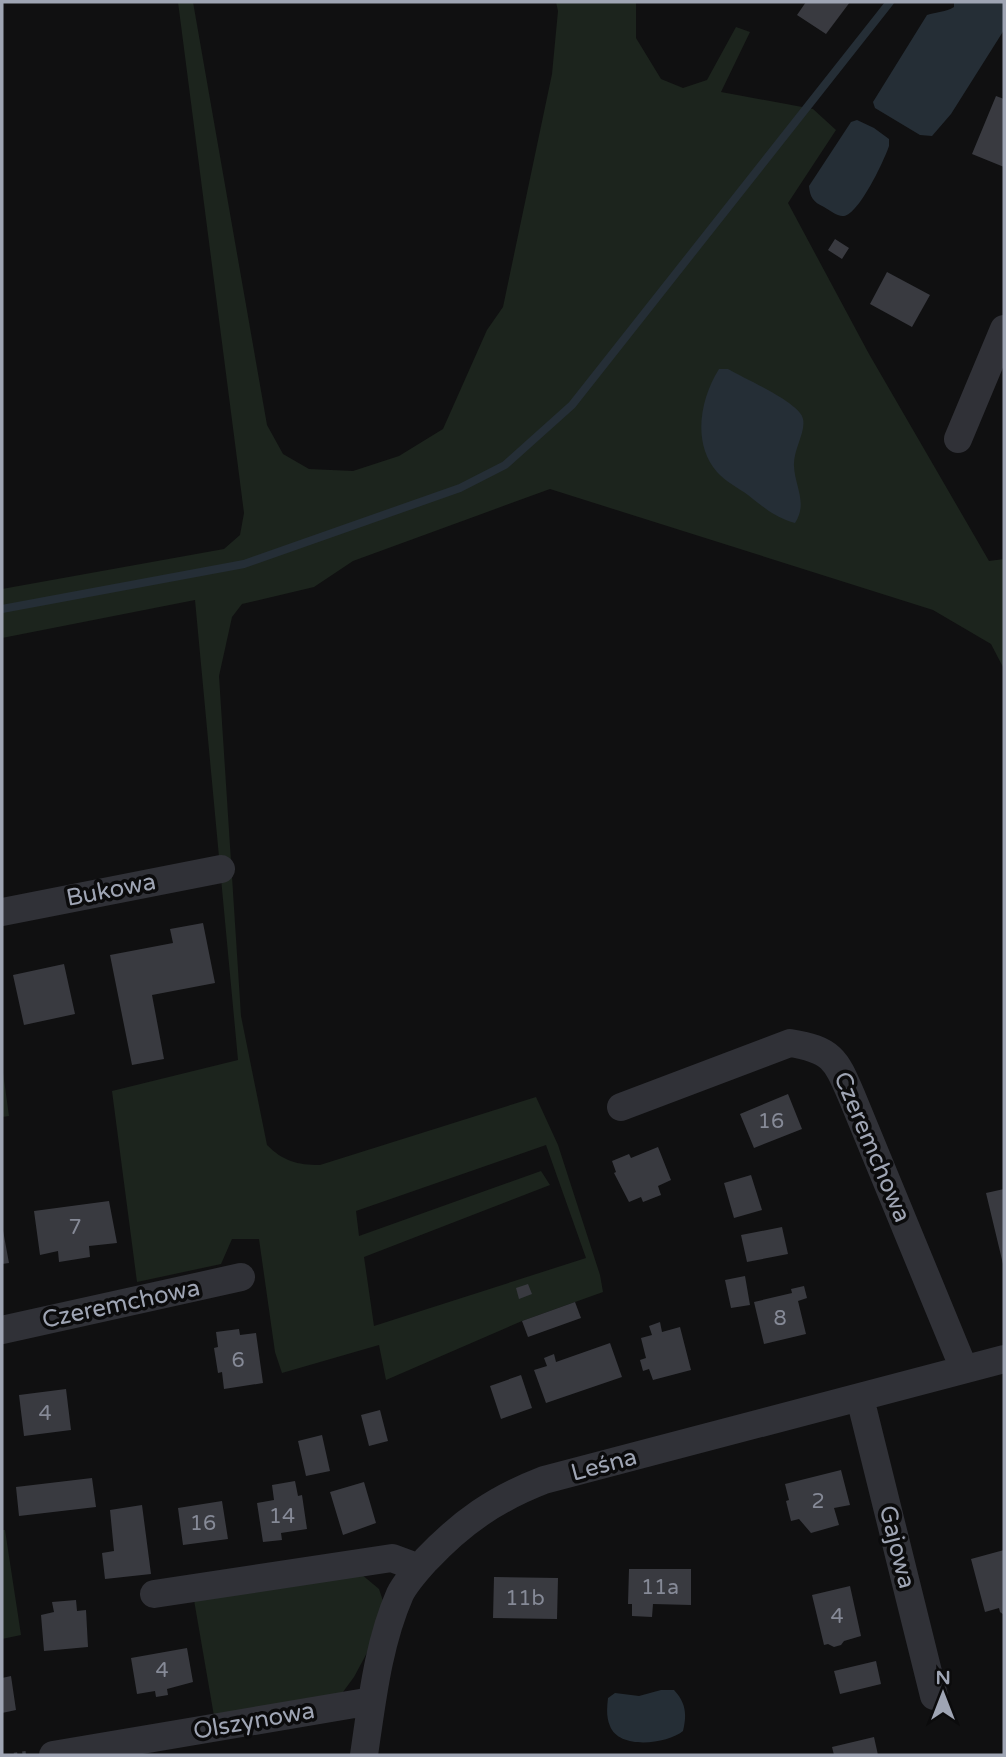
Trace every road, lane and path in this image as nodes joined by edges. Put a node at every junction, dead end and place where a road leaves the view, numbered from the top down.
1 (1004, 329) edge
2 (958, 439) dead end
3 (221, 869) dead end
4 (2, 912) edge
5 (621, 1107) dead end
6 (241, 1277) dead end
7 (2, 1330) edge
8 (1004, 1359) edge
9 (964, 1369) junction
10 (860, 1398) junction
11 (419, 1568) junction
12 (154, 1594) dead end
13 (934, 1696) dead end
14 (372, 1701) junction
15 (53, 1755) edge
16 (364, 1755) edge

1 - 2 street
3 - 4 street, Bukowa
5 - 9 street, Czeremchowa
6 - 7 street, Czeremchowa
8 - 9 street, Leśna
9 - 10 street, Leśna
10 - 11 street, Leśna
10 - 13 street, Gajowa
11 - 12 street
11 - 14 street, Leśna
14 - 15 street, Olszynowa
14 - 16 street, Leśna

